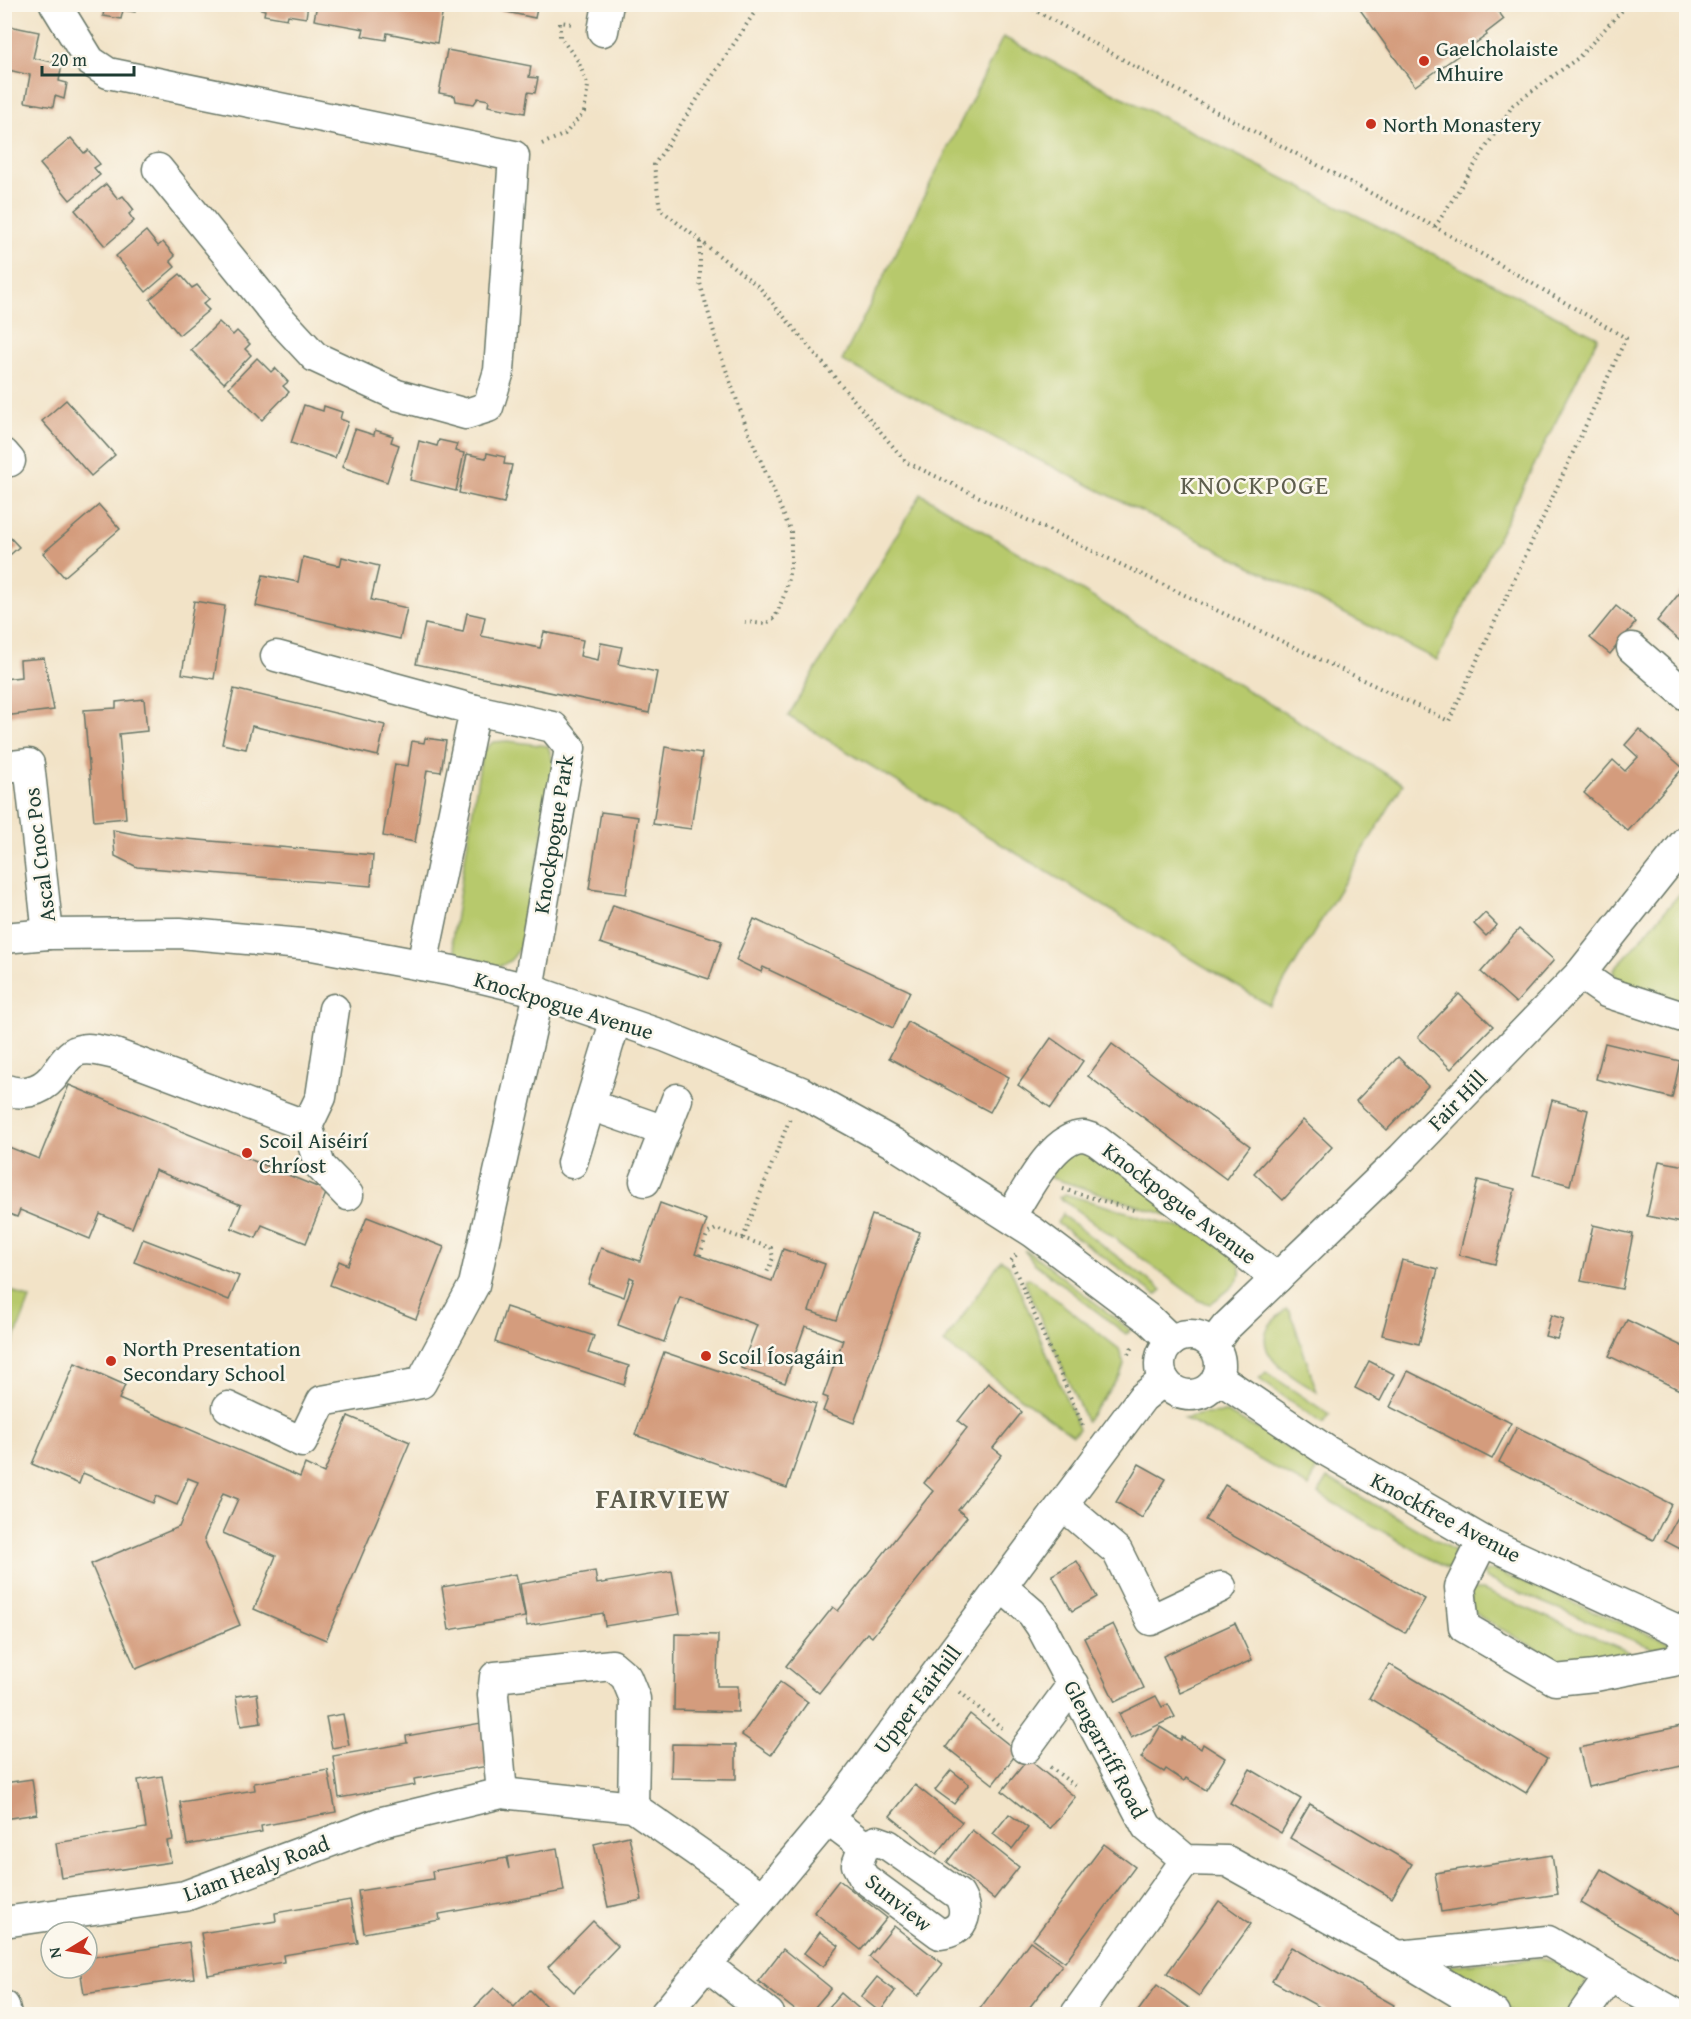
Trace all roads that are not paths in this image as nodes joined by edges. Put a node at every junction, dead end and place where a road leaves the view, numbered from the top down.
1 (55, 4) edge
2 (158, 169) dead end
3 (1632, 648) dead end
4 (276, 656) dead end
5 (1686, 695) edge
6 (475, 710) junction
7 (4, 767) edge
8 (1686, 841) edge
9 (48, 934) junction
10 (4, 938) edge
11 (422, 965) junction
12 (1580, 974) junction
13 (533, 991) junction
14 (334, 1009) dead end
15 (1686, 1018) edge
16 (616, 1019) junction
17 (4, 1089) edge
18 (677, 1099) dead end
19 (590, 1105) junction
20 (307, 1126) junction
21 (665, 1131) junction
22 (572, 1163) dead end
23 (645, 1181) dead end
24 (348, 1196) dead end
25 (1010, 1217) junction
26 (1277, 1278) junction
27 (1172, 1341) junction
28 (1212, 1345) junction
29 (1217, 1377) junction
30 (1164, 1380) junction
31 (228, 1407) dead end
32 (1063, 1505) junction
33 (1483, 1541) junction
34 (1002, 1587) junction
35 (1221, 1587) dead end
36 (1686, 1634) edge
37 (1686, 1650) edge
38 (1073, 1684) junction
39 (1026, 1748) dead end
40 (502, 1793) junction
41 (633, 1807) junction
42 (828, 1819) junction
43 (864, 1846) dead end
44 (1186, 1860) junction
45 (762, 1897) junction
46 (4, 1922) edge
47 (1398, 1956) junction
48 (706, 1965) junction
49 (1610, 1976) junction
50 (4, 2006) edge
51 (677, 2010) edge
52 (6, 2014) edge
53 (769, 2014) edge
54 (1076, 2014) edge
55 (1495, 2014) edge
56 (1583, 2014) edge
57 (1676, 2014) edge

1 - 2 street
3 - 5 street
4 - 6 street, Knockpogue Park
6 - 11 street
6 - 13 street, Knockpogue Park
7 - 9 street, Ascal Cnoc Pos
8 - 12 street, Fair Hill
9 - 10 street, Knockpogue Avenue
9 - 11 street, Knockpogue Avenue
11 - 13 street, Knockpogue Avenue
12 - 15 street
12 - 26 street, Fair Hill
13 - 16 street, Knockpogue Avenue
13 - 31 street, Knockpogue Park
14 - 20 street
16 - 19 street
16 - 25 street, Knockpogue Avenue
17 - 20 street
18 - 21 street
19 - 21 street
19 - 22 street
20 - 24 street
21 - 23 street
25 - 26 street, Knockpogue Avenue
25 - 27 street, Knockpogue Avenue
26 - 28 street, Fair Hill
27 - 28 street
27 - 30 street
28 - 29 street
29 - 30 street
29 - 33 street, Knockfree Avenue
30 - 32 street, Upper Fairhill
32 - 34 street, Upper Fairhill
32 - 35 street
33 - 36 street, Knockfree Avenue
33 - 37 street
34 - 38 street, Glengarriff Road
34 - 42 street, Upper Fairhill
38 - 39 street
38 - 44 street, Glengarriff Road
40 - 41 street, Liam Healy Road
40 - 41 street
40 - 46 street, Liam Healy Road
41 - 45 street, Liam Healy Road
42 - 43 street, Sunview
42 - 45 street, Upper Fairhill
44 - 47 street
44 - 54 street
45 - 48 street, Upper Fairhill
47 - 49 street
47 - 55 street
48 - 51 street, Upper Fairhill
48 - 53 street
49 - 56 street
49 - 57 street
50 - 52 street

